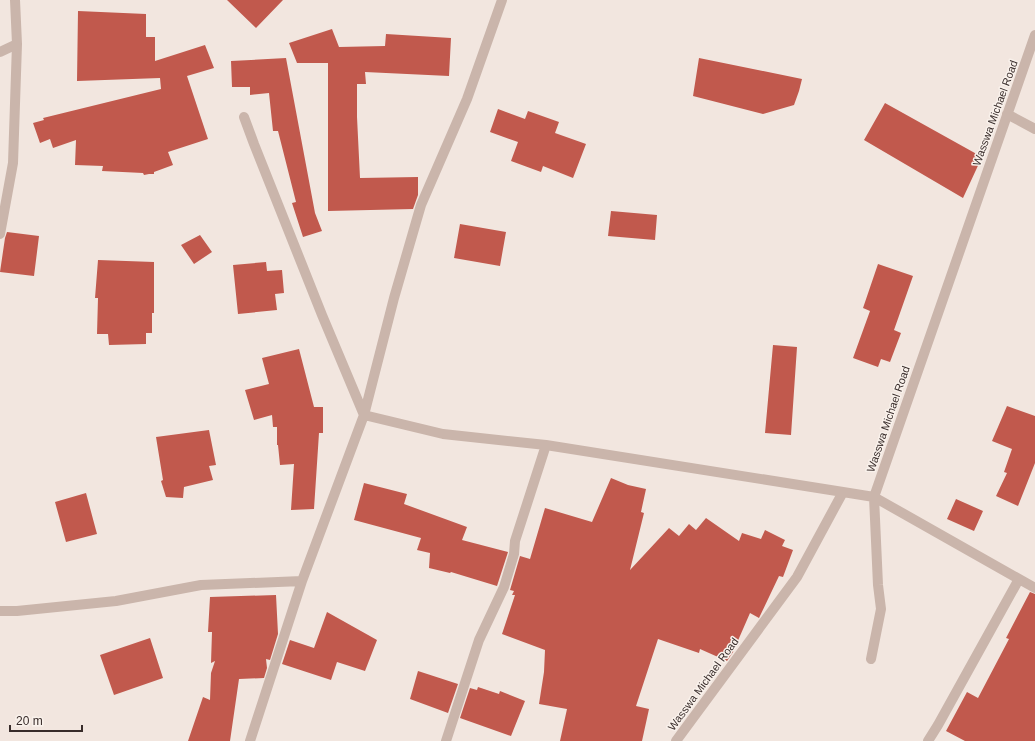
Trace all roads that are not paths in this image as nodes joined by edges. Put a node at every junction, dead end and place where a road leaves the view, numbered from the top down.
1 (16, 0) edge
2 (502, 0) edge
3 (1035, 35) edge
4 (16, 44) junction
5 (0, 52) edge
6 (1007, 114) junction
7 (244, 117) dead end
8 (1035, 129) edge
9 (0, 234) edge
10 (364, 415) junction
11 (546, 445) junction
12 (843, 492) junction
13 (874, 497) junction
14 (1019, 579) junction
15 (302, 581) junction
16 (1035, 588) edge
17 (0, 611) edge
18 (871, 659) dead end
19 (250, 741) edge
20 (446, 741) edge
21 (676, 741) edge
22 (928, 741) edge

1 - 4 street
2 - 10 street
3 - 6 street, Wasswa Michael Road
4 - 5 street
4 - 9 street
6 - 8 street
6 - 13 street, Wasswa Michael Road
7 - 10 street
10 - 11 street
10 - 15 street
11 - 12 street
11 - 20 street
12 - 13 street
12 - 21 street, Wasswa Michael Road
13 - 14 street
13 - 18 street
14 - 16 street
14 - 22 street
15 - 17 street
15 - 19 street

